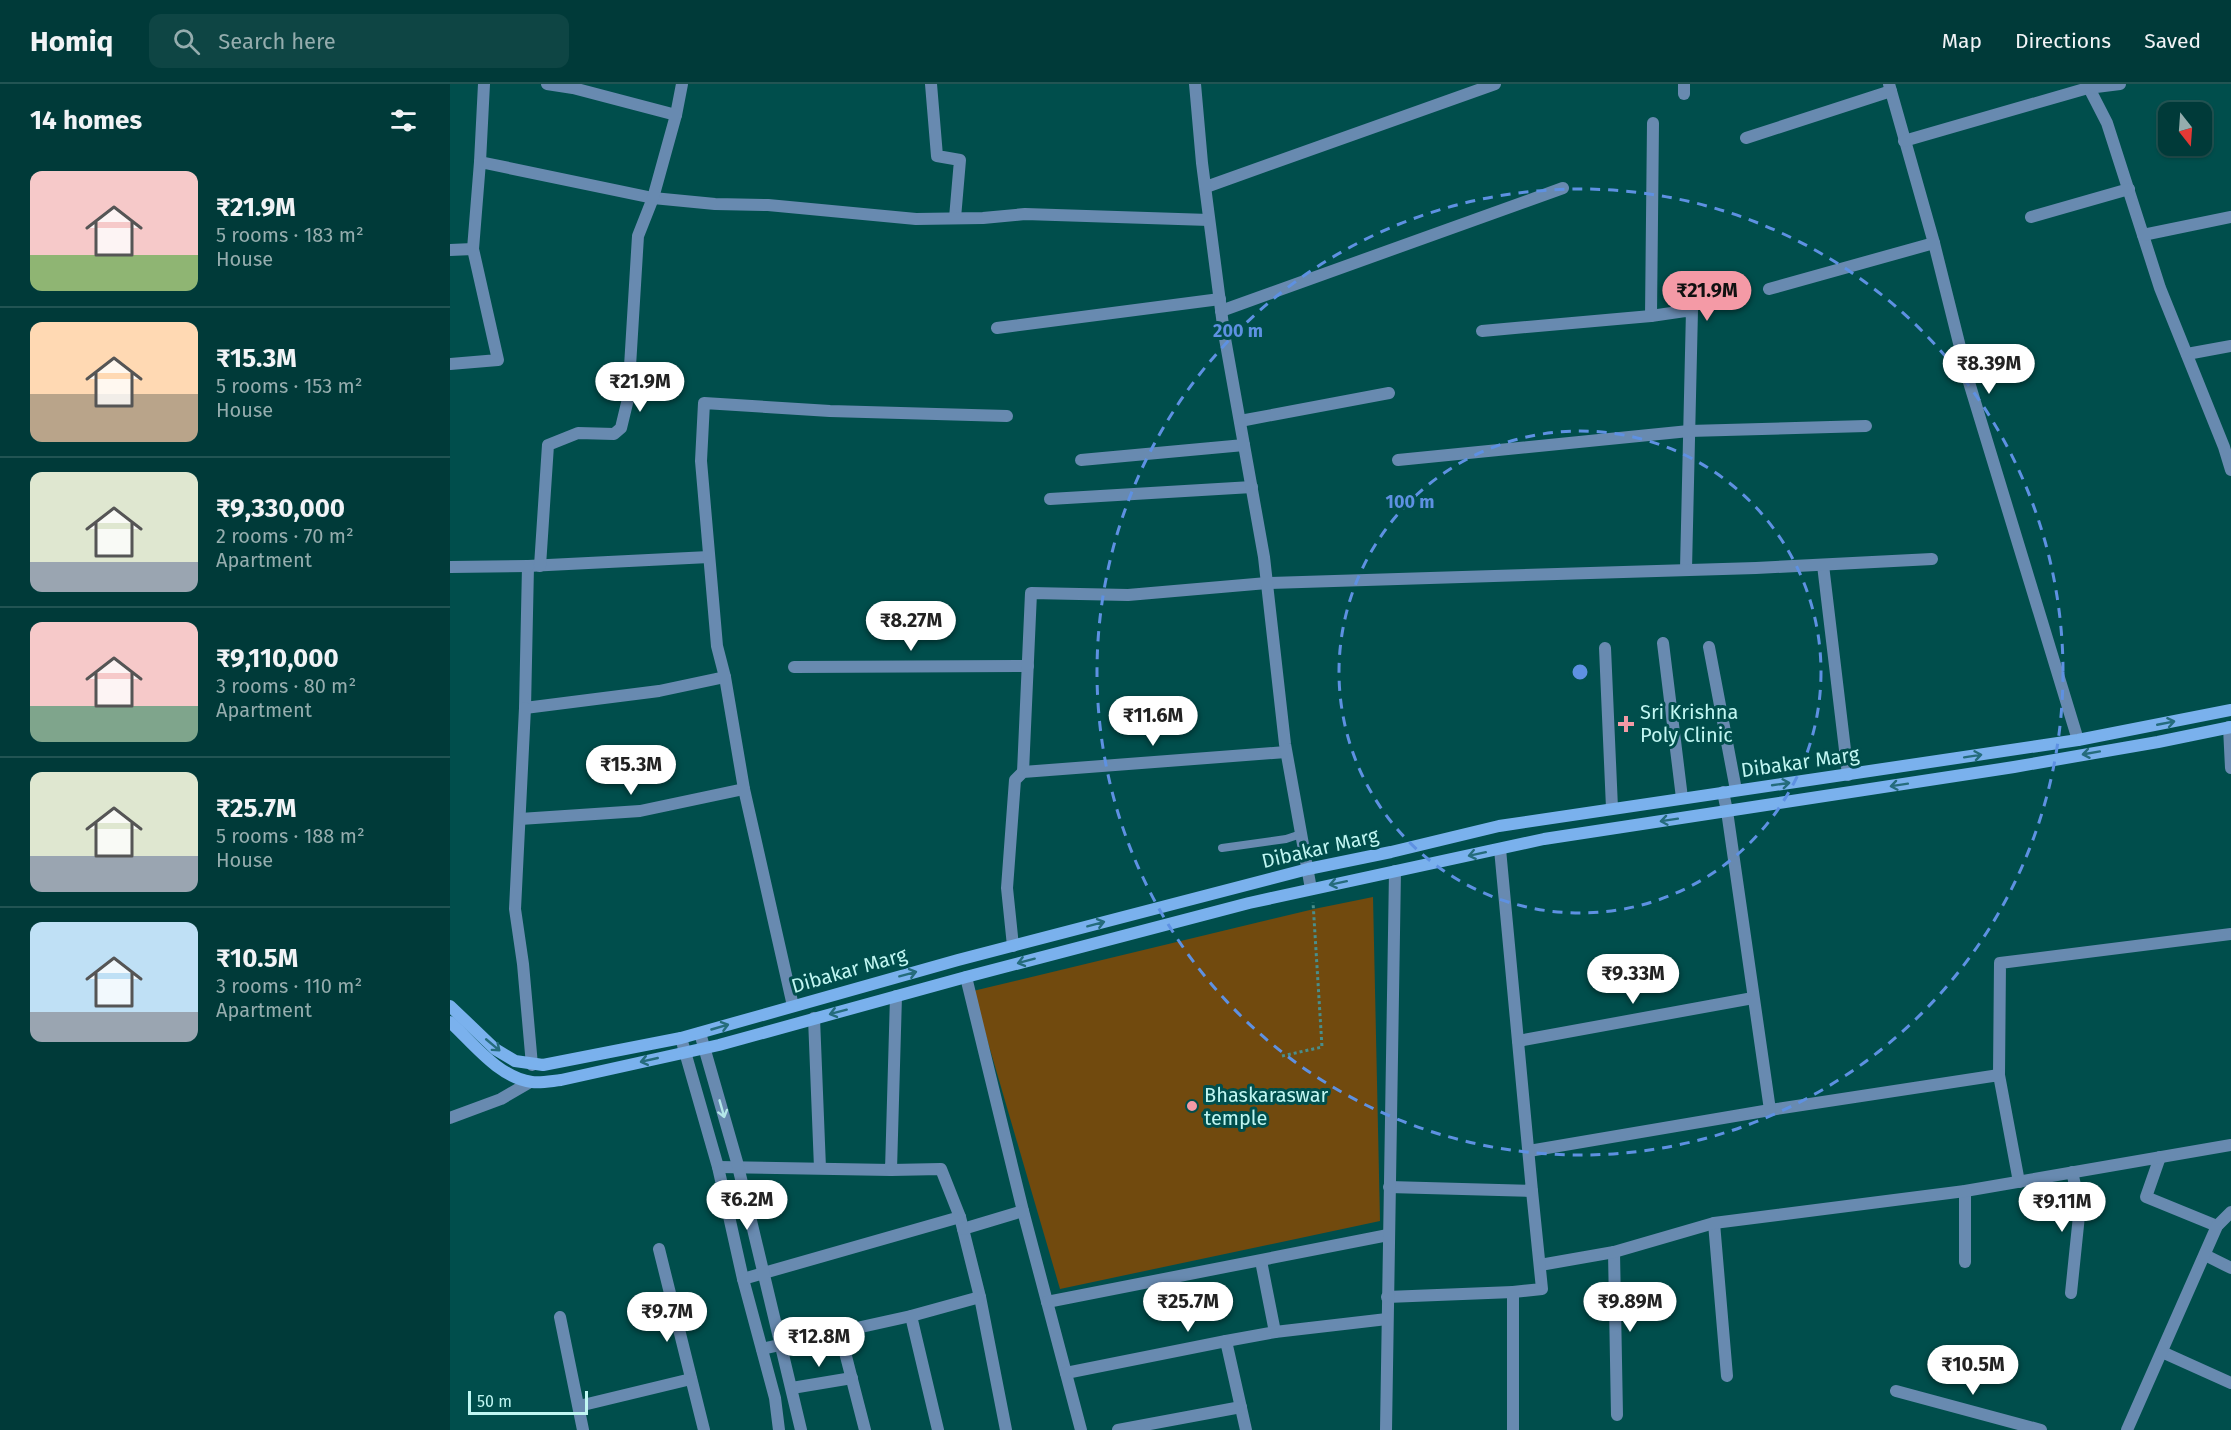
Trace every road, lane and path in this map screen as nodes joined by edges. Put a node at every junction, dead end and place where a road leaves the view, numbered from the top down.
1 (484, 84) edge
2 (547, 84) edge
3 (682, 84) edge
4 (931, 84) edge
5 (1495, 84) edge
6 (2120, 84) edge
7 (1199, 85) edge
8 (2088, 86) edge
9 (1475, 87) edge
10 (1890, 88) edge
11 (676, 115) junction
12 (1653, 123) dead end
13 (1746, 138) dead end
14 (1904, 141) junction
15 (480, 162) junction
16 (1206, 187) junction
17 (1563, 188) dead end
18 (2129, 189) junction
19 (653, 198) junction
20 (2031, 217) dead end
21 (2231, 217) edge
22 (955, 218) junction
23 (1209, 220) junction
24 (2144, 235) junction
25 (1934, 243) junction
26 (474, 249) junction
27 (450, 250) edge
28 (1769, 288) dead end
29 (1221, 305) junction
30 (1652, 316) junction
31 (997, 328) dead end
32 (1482, 331) dead end
33 (2231, 346) edge
34 (2187, 354) junction
35 (450, 364) edge
36 (1389, 393) dead end
37 (1007, 416) dead end
38 (1240, 421) junction
39 (1866, 426) dead end
40 (1689, 431) junction
41 (1244, 445) junction
42 (2228, 446) edge
43 (1081, 460) dead end
44 (1398, 460) dead end
45 (2231, 470) edge
46 (1252, 487) junction
47 (1050, 499) dead end
48 (709, 557) junction
49 (1932, 560) dead end
50 (1823, 564) junction
51 (534, 566) junction
52 (450, 567) edge
53 (1686, 569) junction
54 (1267, 583) junction
55 (1663, 643) dead end
56 (1709, 647) dead end
57 (1605, 648) dead end
58 (1028, 666) junction
59 (794, 667) dead end
60 (725, 677) junction
61 (525, 708) junction
62 (2231, 710) edge
63 (2230, 727) edge
64 (2078, 740) junction
65 (1286, 752) junction
66 (2231, 768) edge
67 (1023, 772) junction
68 (1848, 775) junction
69 (744, 789) junction
70 (1736, 790) junction
71 (1723, 792) junction
72 (1682, 798) junction
73 (1612, 808) junction
74 (1727, 811) junction
75 (520, 819) junction
76 (1301, 834) junction
77 (1222, 848) dead end
78 (1500, 849) junction
79 (1308, 869) junction
80 (1395, 871) junction
81 (1311, 889) junction
82 (2231, 933) edge
83 (1013, 946) junction
84 (966, 977) junction
85 (896, 996) junction
86 (1753, 998) junction
87 (450, 1006) edge
88 (793, 1006) junction
89 (814, 1018) junction
90 (450, 1022) edge
91 (700, 1033) junction
92 (681, 1038) junction
93 (1518, 1041) junction
94 (704, 1048) junction
95 (684, 1053) junction
96 (1282, 1056) dead end
97 (532, 1065) junction
98 (1999, 1075) junction
99 (530, 1082) junction
100 (1770, 1110) junction
101 (450, 1118) edge
102 (2231, 1145) edge
103 (1528, 1151) junction
104 (2160, 1157) junction
105 (738, 1166) junction
106 (718, 1167) junction
107 (820, 1168) junction
108 (891, 1170) junction
109 (2072, 1172) junction
110 (2019, 1182) junction
111 (1389, 1187) junction
112 (1532, 1191) junction
113 (1965, 1191) junction
114 (1023, 1210) junction
115 (2231, 1212) edge
116 (962, 1223) junction
117 (1714, 1223) junction
118 (751, 1224) junction
119 (2217, 1226) junction
120 (732, 1229) junction
121 (1388, 1235) junction
122 (659, 1249) dead end
123 (1614, 1252) junction
124 (2205, 1255) junction
125 (1261, 1261) junction
126 (1965, 1262) dead end
127 (1540, 1265) junction
128 (2231, 1268) edge
129 (762, 1273) junction
130 (742, 1279) junction
131 (1513, 1292) junction
132 (2071, 1293) dead end
133 (980, 1297) junction
134 (1387, 1297) junction
135 (1047, 1302) junction
136 (912, 1316) junction
137 (560, 1317) dead end
138 (1387, 1319) junction
139 (1275, 1332) junction
140 (840, 1333) junction
141 (1226, 1341) junction
142 (780, 1344) junction
143 (762, 1349) junction
144 (2162, 1352) junction
145 (1066, 1373) junction
146 (1727, 1376) dead end
147 (852, 1378) junction
148 (691, 1379) junction
149 (2231, 1383) edge
150 (792, 1388) junction
151 (1896, 1391) dead end
152 (579, 1406) junction
153 (1241, 1407) junction
154 (1617, 1415) dead end
155 (583, 1430) edge
156 (704, 1430) edge
157 (779, 1430) edge
158 (801, 1430) edge
159 (865, 1430) edge
160 (938, 1430) edge
161 (1006, 1430) edge
162 (1081, 1430) edge
163 (1118, 1430) edge
164 (1246, 1430) edge
165 (1386, 1430) edge
166 (1513, 1430) edge
167 (2041, 1430) edge
168 (2127, 1430) edge

1 - 15 street
2 - 11 street
3 - 11 street
4 - 22 street
5 - 9 street
6 - 8 street
7 - 16 street
8 - 14 street
8 - 18 street
9 - 16 street
10 - 13 street
10 - 14 street
11 - 19 street
12 - 30 street
14 - 25 street
15 - 19 street
15 - 26 street
16 - 23 street
17 - 29 street
18 - 20 street
18 - 24 street
19 - 22 street
19 - 51 street
21 - 24 street
22 - 23 street
23 - 29 street
24 - 34 street
25 - 28 street
25 - 64 street
26 - 27 street
26 - 35 street
29 - 31 street
29 - 38 street
30 - 32 street
30 - 40 street
33 - 34 street
34 - 42 street
36 - 38 street
37 - 48 street
38 - 41 street
39 - 40 street
40 - 44 street
40 - 53 street
41 - 43 street
41 - 46 street
42 - 45 street
46 - 47 street
46 - 54 street
48 - 51 street
48 - 60 street
49 - 50 street
50 - 53 street
50 - 68 street
51 - 52 street
51 - 61 street
53 - 54 street
54 - 58 street
54 - 65 street
55 - 72 street
56 - 70 street
57 - 73 street
58 - 59 street
58 - 67 street
60 - 61 street
60 - 69 street
61 - 75 street
64 -> 62 main road, Dibakar Marg
63 - 66 street
63 -> 74 main road, Dibakar Marg
68 -> 64 main road, Dibakar Marg
65 - 67 street
65 - 76 street
67 - 83 street
70 -> 68 main road, Dibakar Marg
69 - 75 street
69 - 88 street
70 - 71 main road, Dibakar Marg
71 - 72 main road, Dibakar Marg
71 - 74 street
72 - 73 main road, Dibakar Marg
73 - 79 main road, Dibakar Marg
74 -> 78 main road, Dibakar Marg
74 - 86 street
75 - 97 street
76 - 77 lane
76 - 79 street
78 -> 80 main road, Dibakar Marg
78 - 93 street
79 - 81 street
83 -> 79 main road, Dibakar Marg
80 -> 81 main road, Dibakar Marg
80 - 111 street
81 -> 84 main road, Dibakar Marg
81 - 96 path
82 - 98 street
88 -> 83 main road, Dibakar Marg
84 - 85 main road, Dibakar Marg
84 - 114 street
85 -> 89 main road, Dibakar Marg
85 - 108 street
86 - 93 street
86 - 100 street
87 -> 97 main road, Dibakar Marg
91 -> 88 main road, Dibakar Marg
89 - 94 main road, Dibakar Marg
89 - 107 street
90 - 99 main road, Dibakar Marg
91 - 92 main road, Dibakar Marg
91 - 94 street
92 - 95 street
92 - 97 main road, Dibakar Marg
93 - 103 street
94 - 95 main road, Dibakar Marg
94 -> 105 street
95 -> 99 main road, Dibakar Marg
95 - 106 street
98 - 100 street
98 - 110 street
99 - 101 street
100 - 103 street
102 - 104 street
103 - 112 street
104 - 109 street
104 - 119 street
105 - 106 street
105 - 107 street
105 - 118 street
106 - 120 street
107 - 108 street
108 - 116 street
109 - 110 street
109 - 132 street
110 - 113 street
111 - 112 street
111 - 121 street
112 - 127 street
113 - 117 street
113 - 126 street
114 - 116 street
114 - 135 street
115 - 119 street
116 - 129 street
116 - 133 street
117 - 123 street
117 - 146 street
118 - 120 street
118 - 129 street
119 - 124 street
120 - 130 street
121 - 125 street
121 - 134 street
122 - 148 street
123 - 127 street
123 - 154 street
124 - 128 street
124 - 144 street
125 - 135 street
125 - 139 street
127 - 131 street
129 - 130 street
129 - 142 street
130 - 143 street
131 - 134 street
131 - 166 street
133 - 136 street
133 - 161 street
134 - 138 street
135 - 145 street
136 - 140 street
136 - 160 street
137 - 152 street
138 - 139 street
138 - 165 street
139 - 141 street
140 - 142 street
140 - 147 street
141 - 145 street
141 - 153 street
142 - 143 street
142 - 150 street
143 - 157 street
144 - 149 street
144 - 168 street
145 - 162 street
147 - 150 street
147 - 159 street
148 - 152 street
148 - 156 street
150 - 158 street
151 - 167 street
152 - 155 street
153 - 163 street
153 - 164 street

